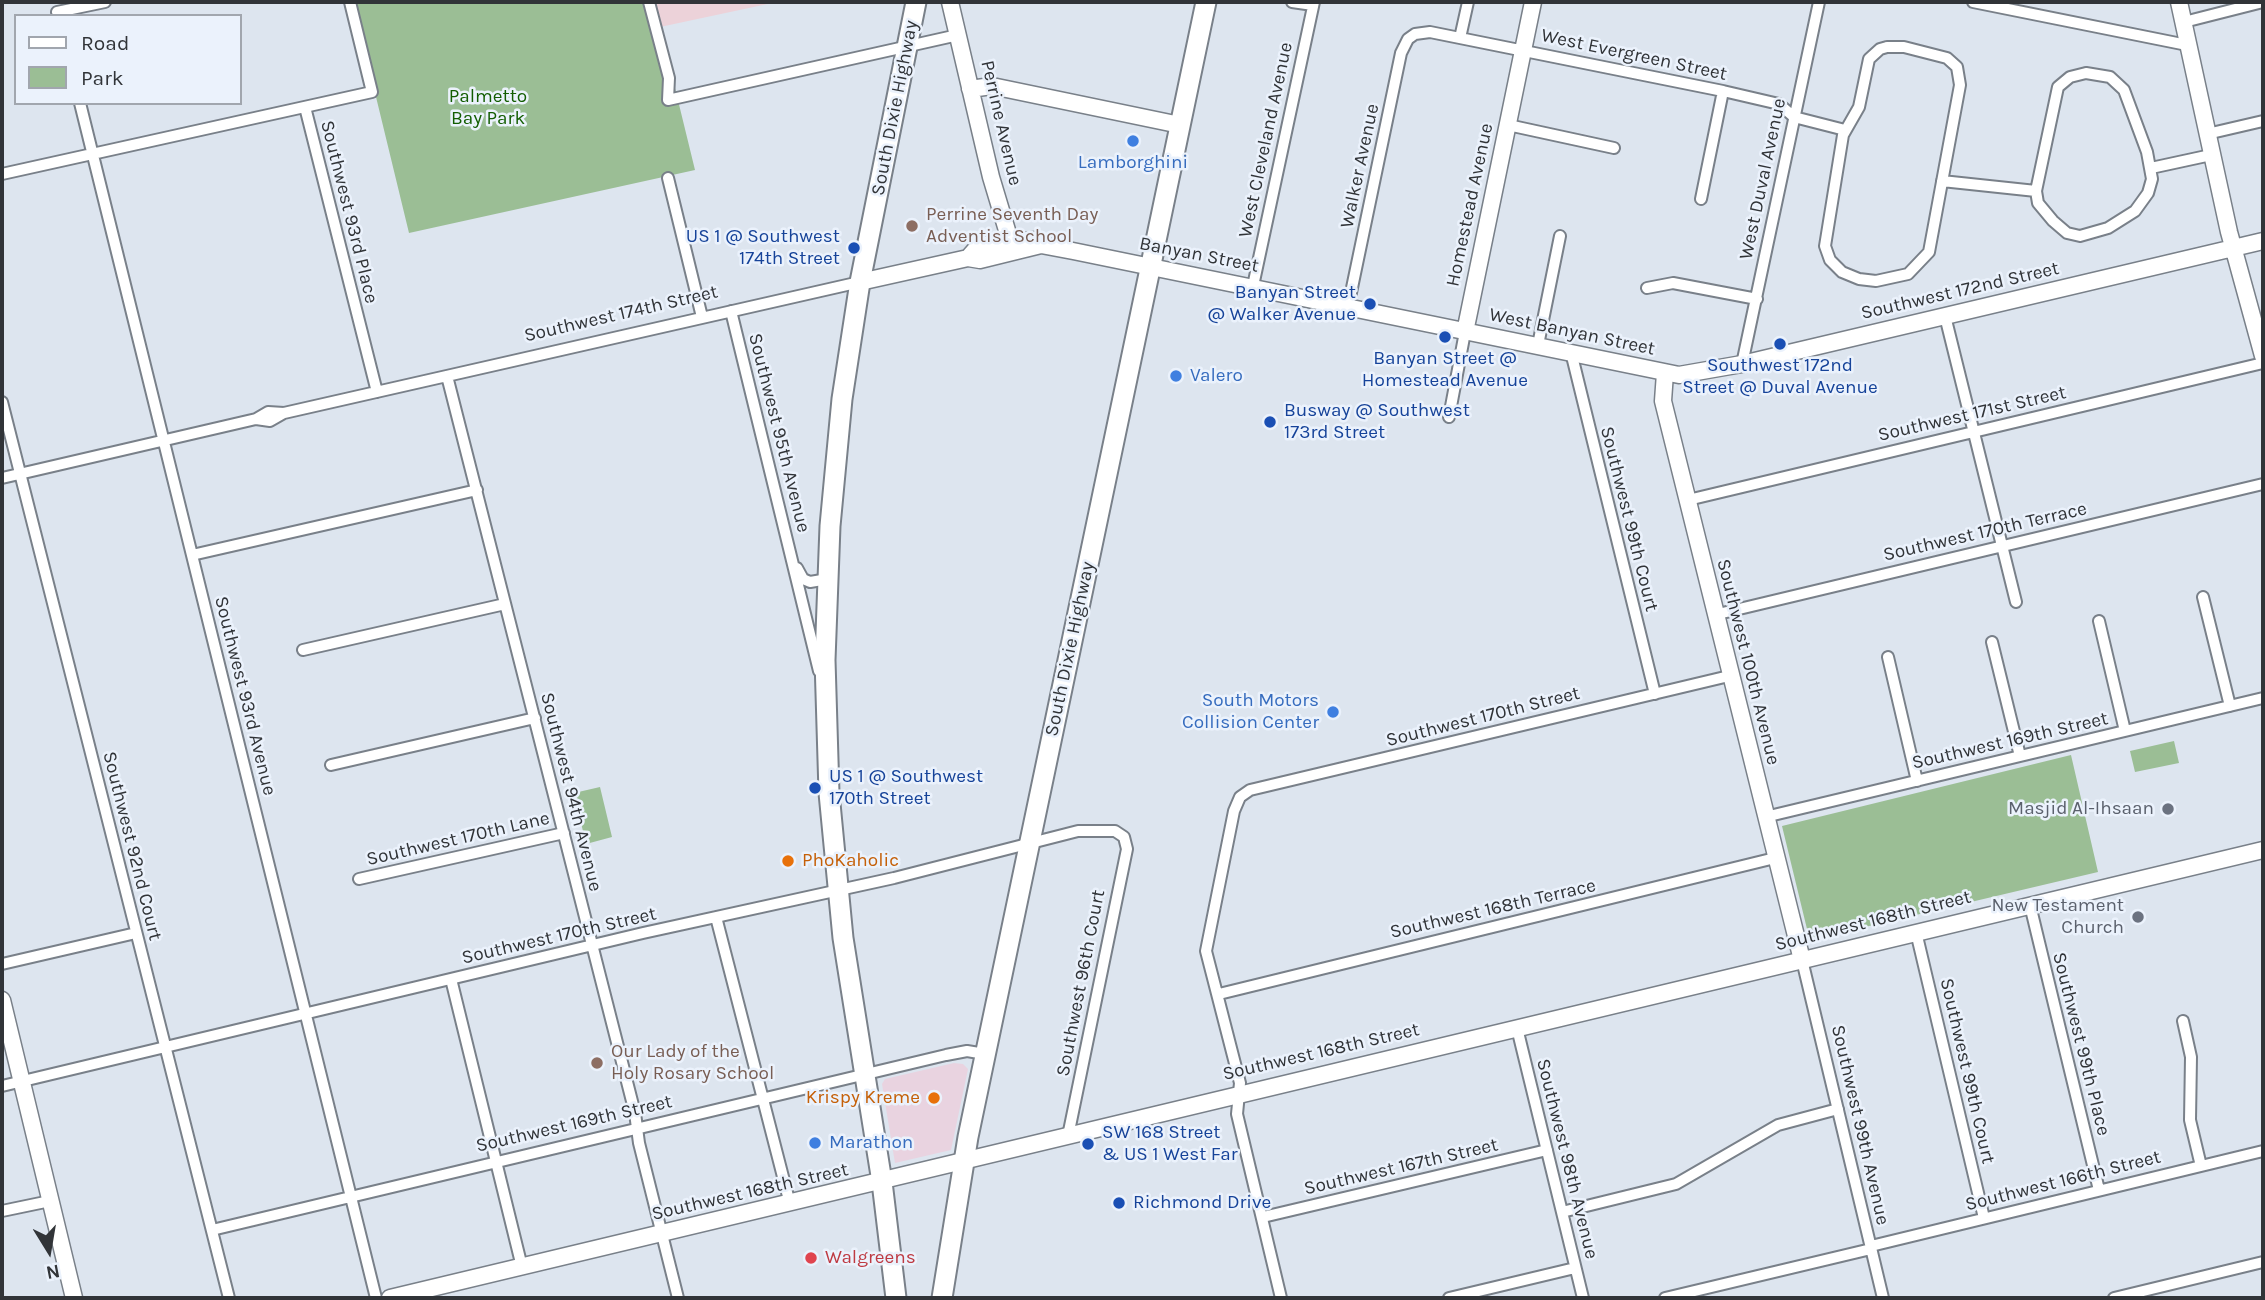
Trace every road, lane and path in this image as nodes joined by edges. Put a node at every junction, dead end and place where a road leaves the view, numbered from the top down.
1 (105, 2) edge
2 (350, 2) edge
3 (649, 2) edge
4 (916, 2) edge
5 (950, 2) edge
6 (1206, 2) edge
7 (1292, 2) edge
8 (1468, 2) edge
9 (1533, 2) edge
10 (1819, 2) edge
11 (1973, 2) edge
12 (2179, 2) edge
13 (2263, 2) edge
14 (1313, 4) edge
15 (56, 10) edge
16 (2184, 22) junction
17 (958, 35) junction
18 (1412, 35) joint
19 (1460, 38) junction
20 (2187, 45) junction
21 (907, 46) junction
22 (1524, 51) junction
23 (970, 89) junction
24 (1723, 91) junction
25 (81, 105) edge
26 (305, 107) junction
27 (1794, 117) junction
28 (2263, 121) edge
29 (1180, 125) junction
30 (1507, 125) junction
31 (1845, 130) junction
32 (2207, 134) junction
33 (1614, 148) dead end
34 (93, 154) junction
35 (2211, 155) junction
36 (2151, 168) junction
37 (2, 174) edge
38 (668, 178) dead end
39 (1942, 181) junction
40 (2036, 191) junction
41 (1700, 199) dead end
42 (1560, 236) dead end
43 (2263, 241) edge
44 (1011, 246) junction
45 (2235, 248) junction
46 (968, 258) joint
47 (1150, 267) junction
48 (860, 282) junction
49 (1253, 286) junction
50 (1647, 288) dead end
51 (1756, 299) junction
52 (1348, 307) junction
53 (731, 310) junction
54 (1945, 316) junction
55 (702, 317) junction
56 (1465, 332) junction
57 (1538, 345) junction
58 (1571, 352) junction
59 (2263, 356) edge
60 (2263, 363) edge
61 (1742, 364) junction
62 (1665, 373) junction
63 (447, 376) junction
64 (377, 392) junction
65 (2, 402) edge
66 (1449, 417) dead end
67 (1975, 431) junction
68 (163, 440) junction
69 (19, 474) junction
70 (2, 478) edge
71 (2263, 484) edge
72 (477, 490) junction
73 (1688, 500) junction
74 (2003, 546) junction
75 (192, 555) junction
76 (794, 564) junction
77 (827, 575) junction
78 (2203, 597) dead end
79 (2016, 603) dead end
80 (506, 604) junction
81 (1714, 615) junction
82 (2099, 621) dead end
83 (1992, 642) dead end
84 (303, 650) dead end
85 (1888, 657) dead end
86 (1729, 676) junction
87 (1655, 694) junction
88 (826, 696) junction
89 (2263, 698) edge
90 (2230, 706) junction
91 (535, 718) junction
92 (2125, 731) junction
93 (2020, 756) junction
94 (331, 765) dead end
95 (1917, 781) junction
96 (1765, 817) junction
97 (564, 833) junction
98 (1124, 837) joint
99 (1029, 845) junction
100 (2263, 852) edge
101 (1775, 858) junction
102 (359, 879) dead end
103 (837, 890) junction
104 (2030, 905) junction
105 (716, 917) junction
106 (1916, 932) junction
107 (136, 933) junction
108 (592, 946) junction
109 (1802, 960) junction
110 (2, 964) edge
111 (452, 979) junction
112 (1219, 994) junction
113 (2, 1000) edge
114 (306, 1013) junction
115 (2183, 1021) dead end
116 (1517, 1028) junction
117 (165, 1047) junction
118 (985, 1054) junction
119 (864, 1074) junction
120 (22, 1082) junction
121 (2, 1086) edge
122 (1239, 1093) junction
123 (762, 1097) junction
124 (1838, 1109) junction
125 (637, 1128) junction
126 (1068, 1136) junction
127 (1547, 1150) junction
128 (2263, 1151) edge
129 (496, 1160) junction
130 (962, 1163) junction
131 (2201, 1166) junction
132 (882, 1182) junction
133 (2099, 1190) junction
134 (350, 1194) junction
135 (50, 1200) junction
136 (790, 1204) junction
137 (2, 1211) edge
138 (1562, 1212) junction
139 (1263, 1217) junction
140 (1984, 1218) junction
141 (212, 1230) junction
142 (662, 1233) junction
143 (1871, 1247) junction
144 (2263, 1262) edge
145 (522, 1267) junction
146 (1575, 1268) junction
147 (74, 1298) edge
148 (229, 1298) edge
149 (376, 1298) edge
150 (390, 1298) edge
151 (678, 1298) edge
152 (896, 1298) edge
153 (942, 1298) edge
154 (1281, 1298) edge
155 (1449, 1298) edge
156 (1583, 1298) edge
157 (1665, 1298) edge
158 (1884, 1298) edge
159 (2114, 1298) edge

1 - 15 street
2 - 26 street, Southwest 93rd Place
3 - 21 street
4 - 21 highway, South Dixie Highway
5 - 17 street, Perrine Avenue
6 - 29 highway, South Dixie Highway
7 - 14 street
8 - 19 street
9 - 22 street, Homestead Avenue
10 - 27 street, West Duval Avenue
11 - 20 street
12 - 16 street
13 - 16 street
14 - 49 street, West Cleveland Avenue
16 - 20 street
17 - 21 street
17 - 23 street, Perrine Avenue
18 - 19 street, West Evergreen Street
18 - 52 street, Walker Avenue
19 - 22 street, West Evergreen Street
20 - 32 street
21 - 48 highway, South Dixie Highway
22 - 24 street, West Evergreen Street
22 - 30 street, Homestead Avenue
23 - 29 street
23 - 44 street, Perrine Avenue
24 - 27 street, West Evergreen Street
24 - 41 street
25 - 34 street, Southwest 93rd Avenue
26 - 34 street
26 - 64 street, Southwest 93rd Place
27 - 31 street, West Evergreen Street
27 - 51 street, West Duval Avenue
28 - 32 street
29 - 47 highway, South Dixie Highway
30 - 33 street
30 - 56 street, Homestead Avenue
31 - 39 street
31 - 39 street
32 - 35 street
34 - 37 street
34 - 68 street, Southwest 93rd Avenue
35 - 36 street
35 - 45 street
36 - 40 street
36 - 40 street
38 - 55 street
39 - 40 street
42 - 57 street
43 - 45 street, Southwest 172nd Street
44 - 46 street, Banyan Street
44 - 47 street, Banyan Street
45 - 54 street, Southwest 172nd Street
45 - 59 street
46 - 48 street, Southwest 174th Street
47 - 49 street, Banyan Street
47 - 99 highway, South Dixie Highway
48 - 53 street, Southwest 174th Street
48 - 77 highway, South Dixie Highway
49 - 52 street, Banyan Street
50 - 51 street
51 - 61 street, West Duval Avenue
52 - 56 street, West Banyan Street
53 - 55 street, Southwest 174th Street
53 - 76 street, Southwest 95th Avenue
54 - 61 street, Southwest 172nd Street
54 - 67 street
55 - 63 street, Southwest 174th Street
56 - 57 street, West Banyan Street
56 - 66 street, Homestead Avenue
57 - 58 street, West Banyan Street
58 - 62 street, West Banyan Street
58 - 87 street, Southwest 99th Court
60 - 67 street, Southwest 171st Street
61 - 62 street, Southwest 172nd Street
62 - 73 street, Southwest 100th Avenue
63 - 64 street, Southwest 174th Street
63 - 72 street, Southwest 94th Avenue
64 - 68 street, Southwest 174th Street
65 - 69 street, Southwest 92nd Court
67 - 73 street, Southwest 171st Street
67 - 74 street
68 - 69 street, Southwest 174th Street
68 - 75 street, Southwest 93rd Avenue
69 - 70 street, Southwest 174th Street
69 - 107 street, Southwest 92nd Court
71 - 74 street, Southwest 170th Terrace
72 - 75 street
72 - 80 street, Southwest 94th Avenue
73 - 81 street, Southwest 100th Avenue
74 - 79 street
74 - 81 street, Southwest 170th Terrace
75 - 114 street, Southwest 93rd Avenue
76 - 77 street
76 - 88 street, Southwest 95th Avenue
77 - 88 highway, South Dixie Highway
78 - 90 street
80 - 84 street
80 - 91 street, Southwest 94th Avenue
81 - 86 street, Southwest 100th Avenue
82 - 92 street
83 - 93 street
85 - 95 street
86 - 87 street, Southwest 170th Street
86 - 96 street, Southwest 100th Avenue
87 - 112 street, Southwest 170th Street
88 - 103 highway, South Dixie Highway
89 - 90 street, Southwest 169th Street
90 - 92 street, Southwest 169th Street
91 - 94 street
91 - 97 street, Southwest 94th Avenue
92 - 93 street, Southwest 169th Street
93 - 95 street, Southwest 169th Street
95 - 96 street, Southwest 169th Street
96 - 101 street, Southwest 100th Avenue
97 - 102 street, Southwest 170th Lane
97 - 108 street, Southwest 94th Avenue
98 - 99 street, Southwest 170th Street
98 - 126 street, Southwest 96th Court
99 - 103 street, Southwest 170th Street
99 - 118 highway, South Dixie Highway
100 - 104 street, Southwest 168th Street
101 - 109 street, Southwest 100th Avenue
101 - 112 street, Southwest 168th Terrace
103 - 105 street, Southwest 170th Street
103 - 119 highway, South Dixie Highway
104 - 106 street, Southwest 168th Street
104 - 133 street, Southwest 99th Place
105 - 108 street, Southwest 170th Street
105 - 123 street
106 - 109 street, Southwest 168th Street
106 - 140 street, Southwest 99th Court
107 - 110 street
107 - 117 street, Southwest 92nd Court
108 - 111 street, Southwest 170th Street
108 - 125 street, Southwest 94th Avenue
109 - 116 street, Southwest 168th Street
109 - 124 street, Southwest 99th Avenue
111 - 114 street, Southwest 170th Street
111 - 129 street
112 - 122 street
113 - 120 street
114 - 117 street, Southwest 170th Street
114 - 134 street, Southwest 93rd Avenue
115 - 131 street
116 - 122 street, Southwest 168th Street
116 - 127 street, Southwest 98th Avenue
117 - 120 street, Southwest 170th Street
117 - 141 street, Southwest 92nd Court
118 - 119 street, Southwest 169th Street
118 - 130 highway, South Dixie Highway
119 - 123 street, Southwest 169th Street
119 - 132 highway, South Dixie Highway
120 - 121 street, Southwest 170th Street
120 - 135 street
122 - 126 street, Southwest 168th Street
122 - 139 street
123 - 125 street, Southwest 169th Street
123 - 136 street
124 - 138 street
124 - 143 street, Southwest 99th Avenue
125 - 129 street, Southwest 169th Street
125 - 142 street, Southwest 94th Avenue
126 - 130 street, Southwest 168th Street
127 - 138 street, Southwest 98th Avenue
127 - 139 street, Southwest 167th Street
128 - 131 street, Southwest 166th Street
129 - 134 street, Southwest 169th Street
129 - 145 street
130 - 132 street, Southwest 168th Street
130 - 153 highway, South Dixie Highway
131 - 133 street, Southwest 166th Street
132 - 136 street, Southwest 168th Street
132 - 152 highway, South Dixie Highway
133 - 140 street, Southwest 166th Street
134 - 141 street, Southwest 169th Street
134 - 149 street, Southwest 93rd Avenue
135 - 137 street
135 - 147 street
136 - 142 street, Southwest 168th Street
138 - 146 street, Southwest 98th Avenue
139 - 154 street
140 - 143 street, Southwest 166th Street
141 - 148 street, Southwest 92nd Court
142 - 145 street, Southwest 168th Street
142 - 151 street, Southwest 94th Avenue
143 - 157 street, Southwest 166th Street
143 - 158 street, Southwest 99th Avenue
144 - 159 street
145 - 150 street, Southwest 168th Street
146 - 155 street
146 - 156 street, Southwest 98th Avenue

